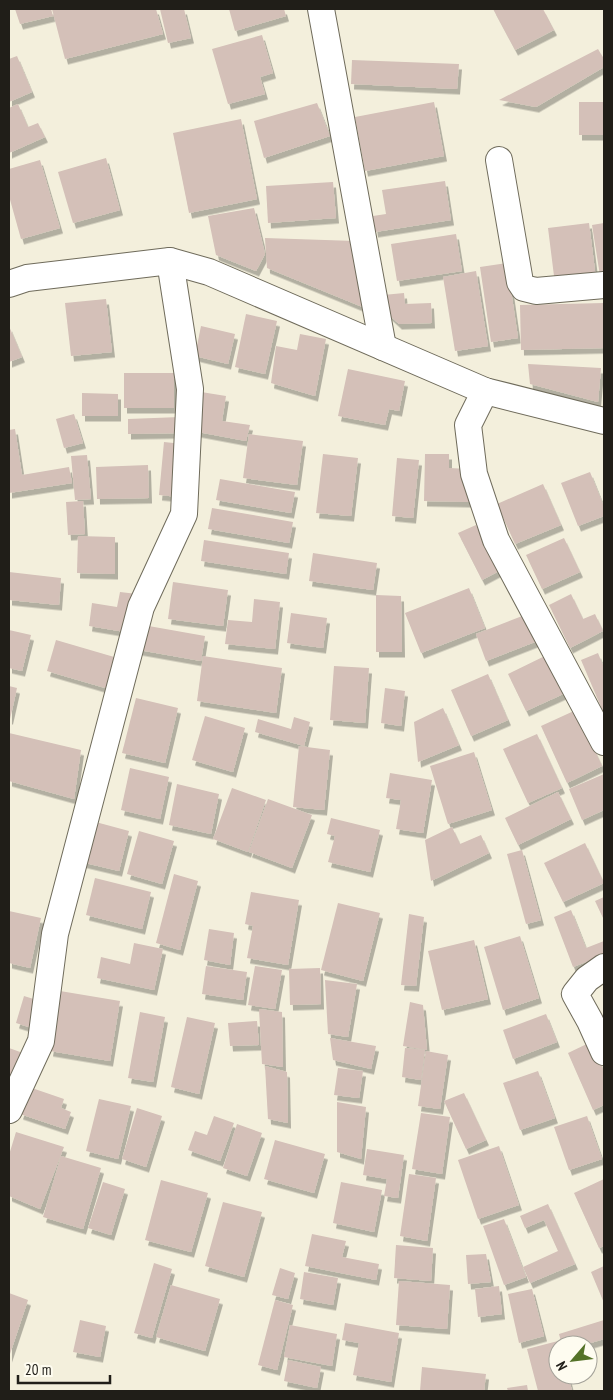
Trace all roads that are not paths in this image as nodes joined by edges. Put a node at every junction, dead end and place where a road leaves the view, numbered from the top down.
1 (321, 9) edge
2 (498, 160) dead end
3 (170, 261) junction
4 (9, 284) edge
5 (604, 285) edge
6 (383, 347) junction
7 (485, 391) junction
8 (604, 420) edge
9 (604, 742) edge
10 (604, 967) edge
11 (604, 1052) edge
12 (9, 1110) edge

1 - 6 street
2 - 5 street
3 - 4 street
3 - 6 street
3 - 12 street
6 - 7 street
7 - 8 street
7 - 9 street
10 - 11 street

